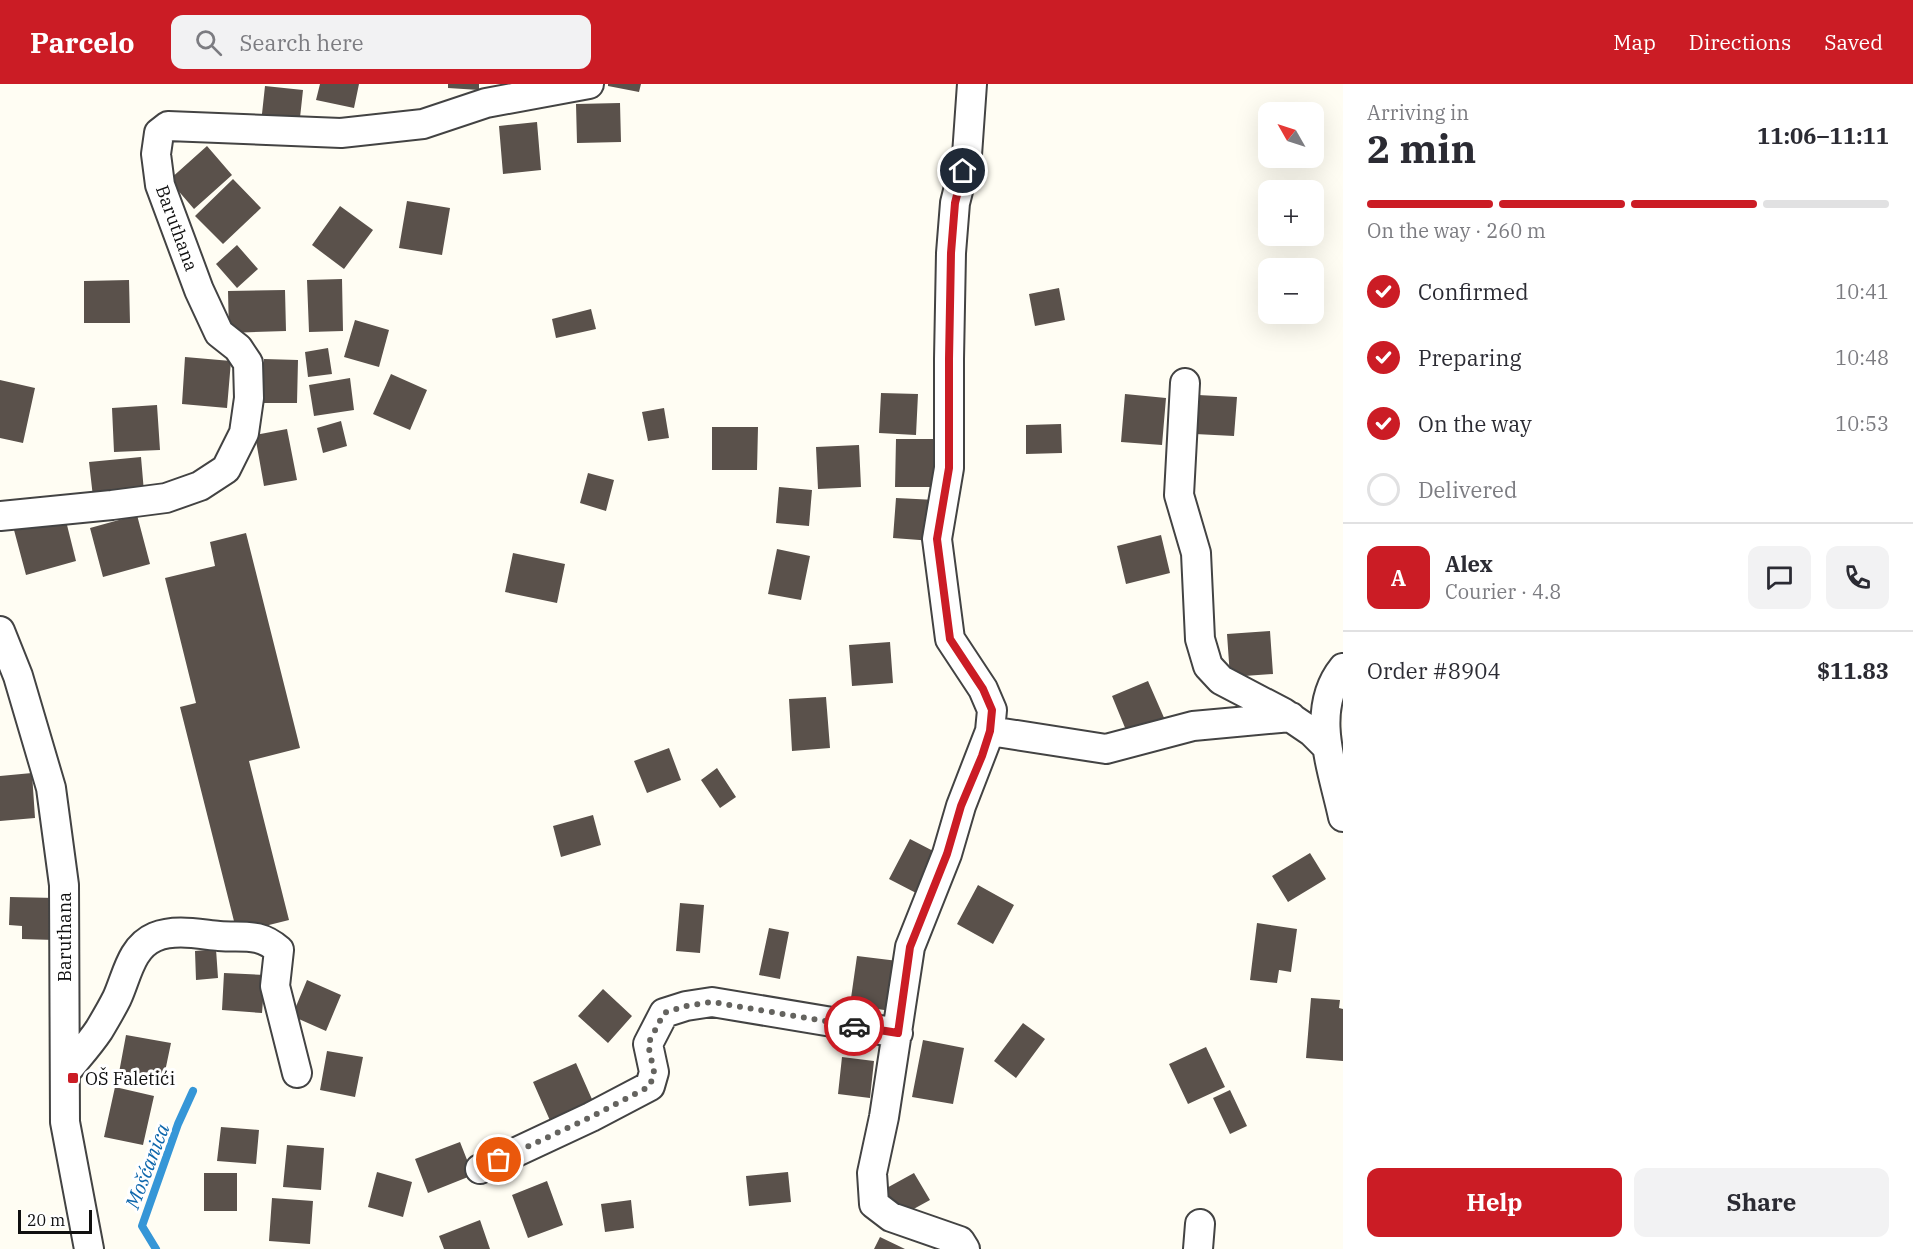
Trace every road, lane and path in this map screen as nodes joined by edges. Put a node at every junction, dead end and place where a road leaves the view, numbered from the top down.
1 (590, 84) edge
2 (972, 84) edge
3 (1185, 384) dead end
4 (0, 516) edge
5 (0, 631) edge
6 (1343, 668) edge
7 (1291, 717) junction
8 (990, 731) junction
9 (1327, 747) junction
10 (1343, 817) edge
11 (898, 1033) junction
12 (64, 1073) junction
13 (297, 1073) dead end
14 (480, 1169) dead end
15 (89, 1249) edge
16 (965, 1249) edge

1 - 4 street, Baruthana
2 - 8 street
3 - 7 street
5 - 12 street, Baruthana
6 - 9 street
7 - 8 street
7 - 9 street
8 - 11 street
9 - 10 street
11 - 14 street
11 - 16 street
12 - 13 street
12 - 15 street, Baruthana

